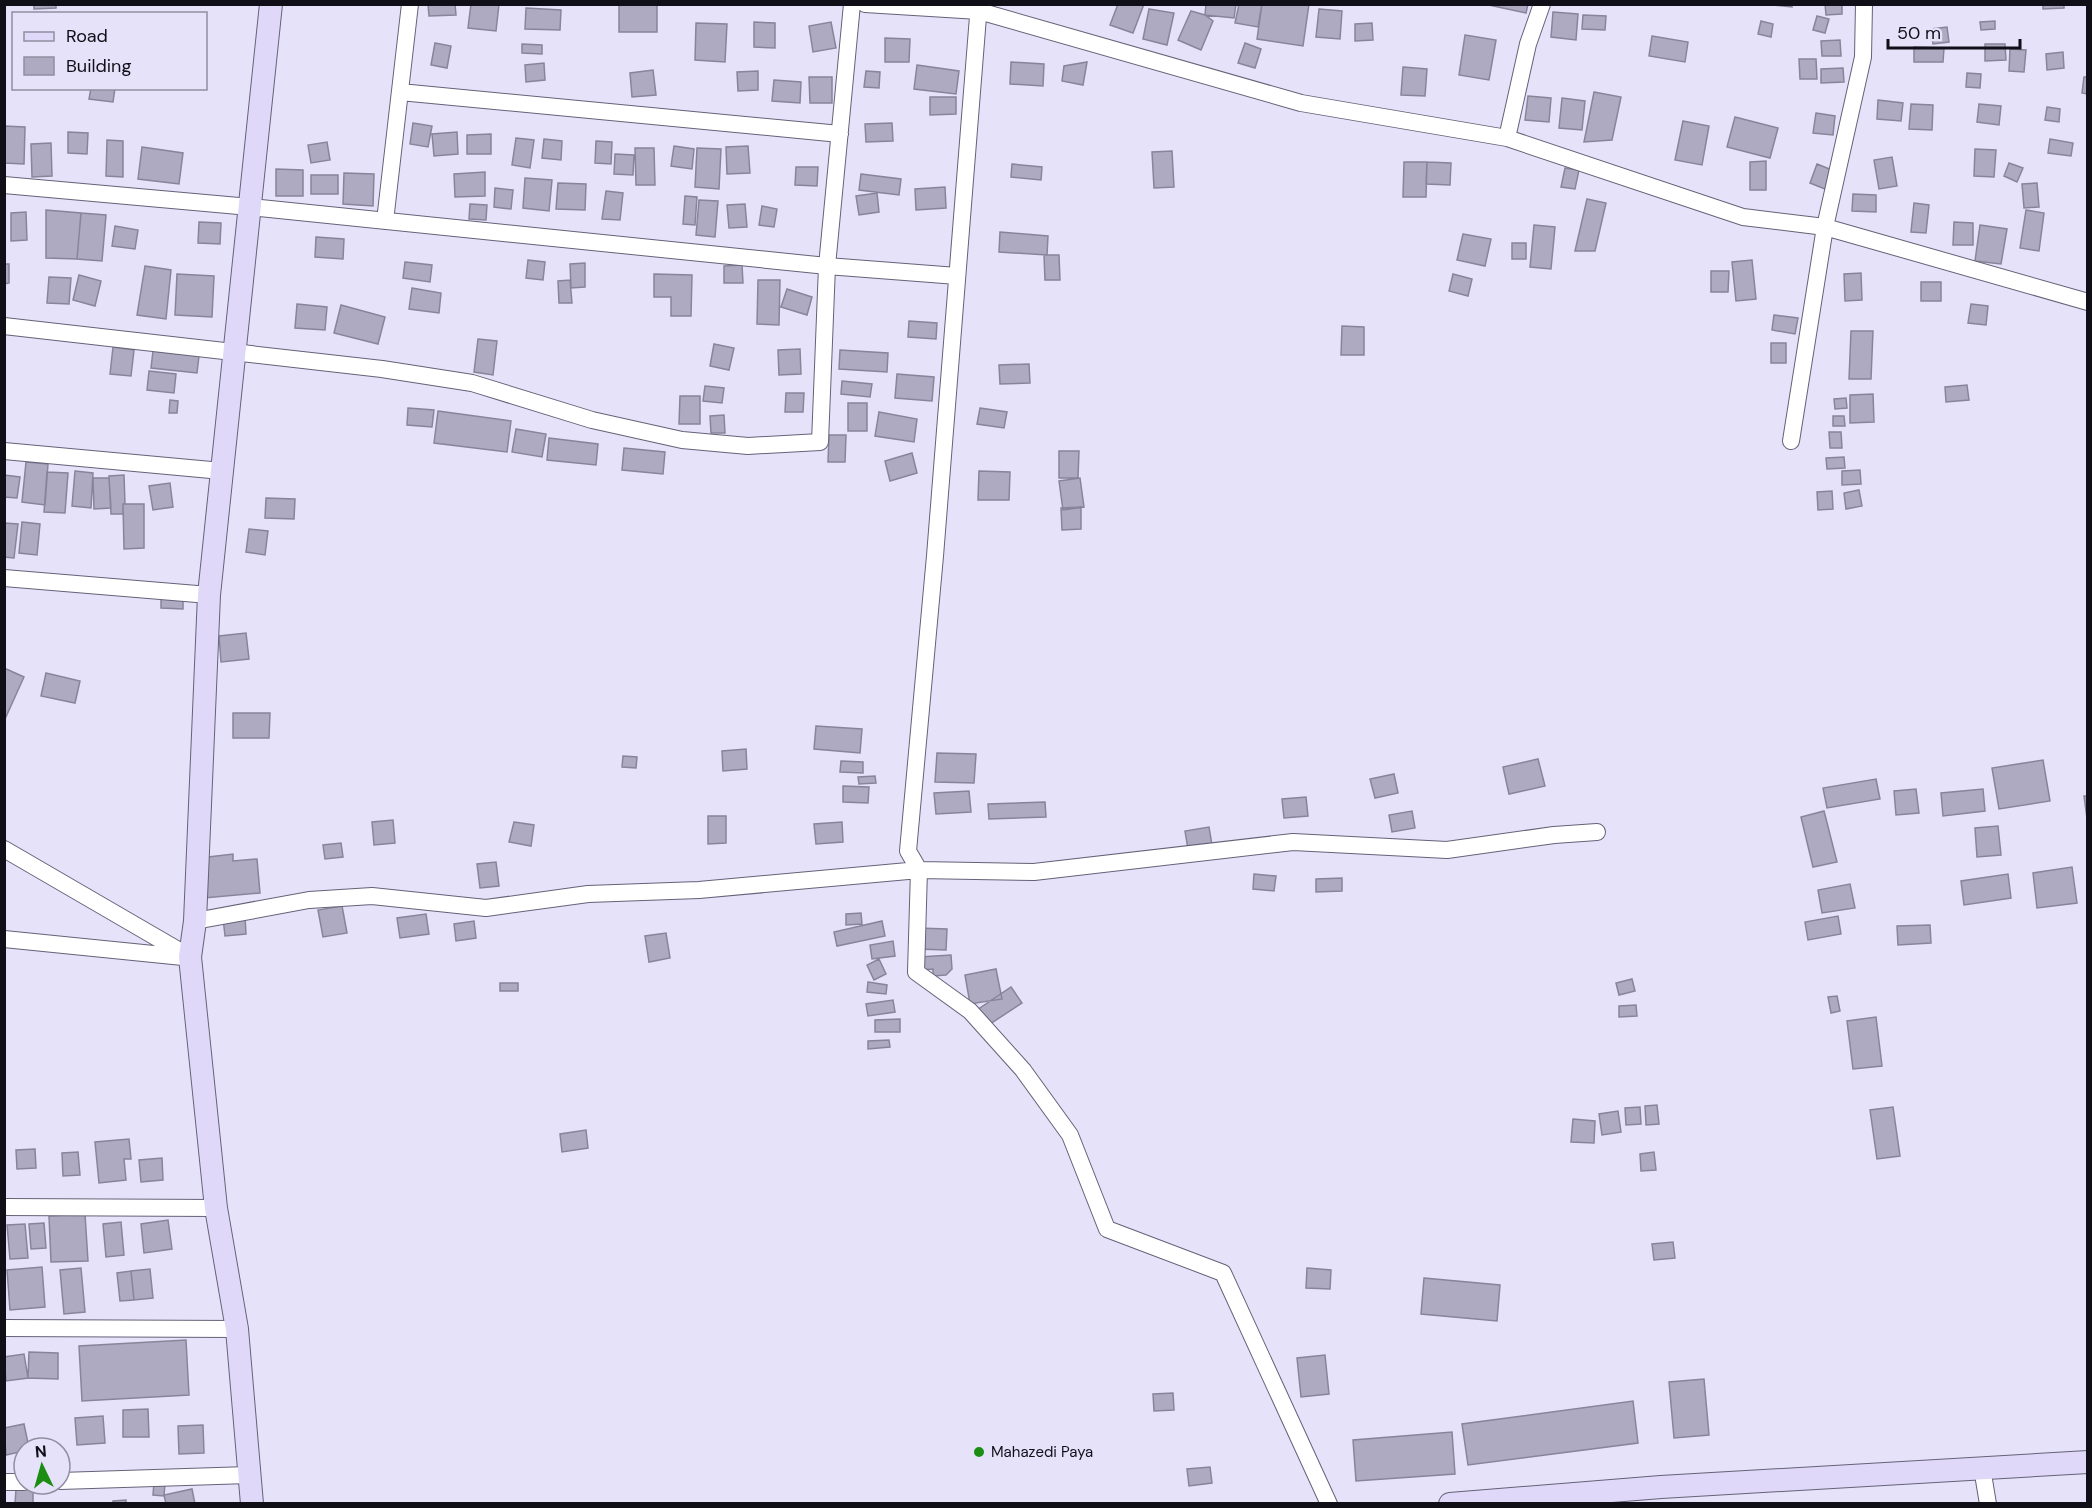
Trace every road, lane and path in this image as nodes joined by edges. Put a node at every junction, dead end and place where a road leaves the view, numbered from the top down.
1 (271, 4) edge
2 (410, 4) edge
3 (852, 4) edge
4 (865, 4) edge
5 (1542, 4) edge
6 (1864, 4) edge
7 (979, 8) edge
8 (400, 92) junction
9 (840, 134) junction
10 (1507, 138) junction
11 (4, 185) edge
12 (250, 207) junction
13 (385, 221) junction
14 (1825, 227) junction
15 (827, 266) junction
16 (957, 276) junction
17 (2088, 302) edge
18 (4, 326) edge
19 (235, 351) junction
20 (1791, 441) dead end
21 (4, 451) edge
22 (222, 471) junction
23 (4, 578) edge
24 (209, 595) junction
25 (1597, 832) dead end
26 (4, 849) edge
27 (919, 870) junction
28 (195, 921) junction
29 (4, 939) edge
30 (190, 957) junction
31 (4, 1207) edge
32 (216, 1208) junction
33 (4, 1328) edge
34 (237, 1329) junction
35 (2088, 1462) edge
36 (1982, 1468) junction
37 (249, 1475) junction
38 (72, 1481) edge
39 (1611, 1497) edge
40 (252, 1503) edge
41 (1329, 1503) edge
42 (1450, 1503) edge
43 (1988, 1503) edge

1 - 12 street
2 - 8 street
3 - 9 street
4 - 7 street
5 - 10 street
6 - 14 street
7 - 10 street
7 - 16 street
8 - 9 street
8 - 13 street
9 - 15 street
10 - 14 street
11 - 12 street
12 - 13 street
12 - 19 street
13 - 15 street
14 - 17 street
14 - 20 street
15 - 16 street
15 - 19 street
16 - 27 street
18 - 19 street
19 - 22 street
21 - 22 street
22 - 24 street
23 - 24 street
24 - 28 street
25 - 27 street
26 - 30 street
27 - 28 street
27 - 41 street
28 - 30 street
29 - 30 street
30 - 32 street
31 - 32 street
32 - 34 street
33 - 34 street
34 - 37 street
35 - 36 street
36 - 39 street
36 - 43 street
37 - 38 street
37 - 40 street
39 - 42 street

